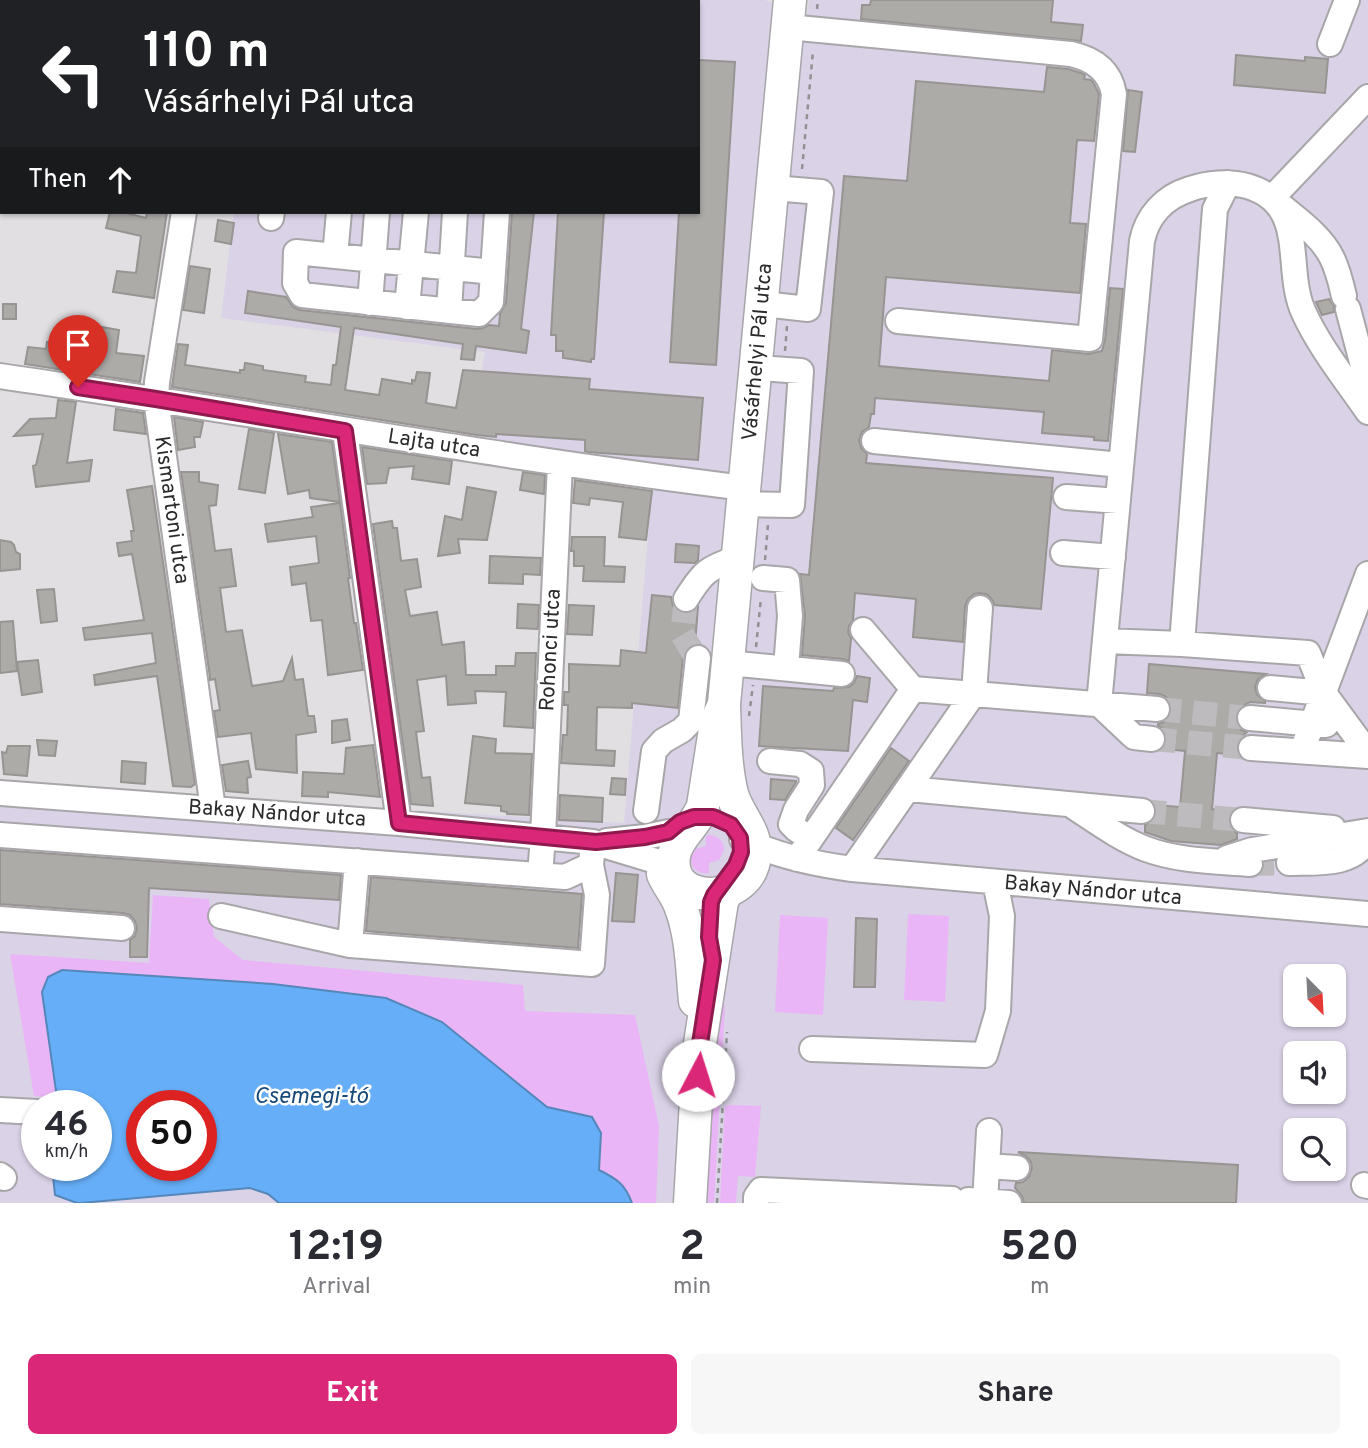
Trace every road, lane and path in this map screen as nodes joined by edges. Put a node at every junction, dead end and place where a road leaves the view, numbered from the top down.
1 (1348, 0) edge
2 (789, 14) edge
3 (1330, 44) dead end
4 (1364, 106) edge
5 (1228, 183) junction
6 (773, 188) junction
7 (1272, 198) junction
8 (184, 214) edge
9 (339, 214) edge
10 (377, 214) edge
11 (416, 214) edge
12 (455, 214) edge
13 (497, 214) edge
14 (335, 256) junction
15 (373, 260) junction
16 (411, 264) junction
17 (451, 268) junction
18 (493, 272) junction
19 (370, 303) junction
20 (762, 304) junction
21 (407, 307) junction
22 (449, 311) junction
23 (898, 321) dead end
24 (757, 368) junction
25 (0, 376) edge
26 (1368, 385) edge
27 (156, 399) junction
28 (1368, 412) edge
29 (345, 431) junction
30 (874, 441) dead end
31 (560, 463) junction
32 (1121, 465) junction
33 (744, 496) junction
34 (1066, 497) dead end
35 (1118, 501) junction
36 (1063, 553) dead end
37 (1113, 557) junction
38 (738, 558) junction
39 (1368, 574) edge
40 (763, 578) dead end
41 (686, 599) tunnel mouth
42 (980, 608) dead end
43 (863, 630) dead end
44 (1105, 641) junction
45 (1182, 644) junction
46 (712, 661) junction
47 (786, 668) junction
48 (842, 674) dead end
49 (1270, 688) dead end
50 (913, 689) junction
51 (1324, 692) junction
52 (975, 693) junction
53 (724, 704) junction
54 (1099, 704) junction
55 (1157, 709) tunnel mouth
56 (1250, 718) tunnel mouth
57 (1312, 724) junction
58 (1359, 727) edge
59 (1152, 739) tunnel mouth
60 (1251, 748) tunnel mouth
61 (1302, 751) junction
62 (1368, 754) edge
63 (770, 761) dead end
64 (909, 789) junction
65 (0, 793) edge
66 (59, 798) junction
67 (148, 804) junction
68 (1071, 804) junction
69 (213, 809) junction
70 (1142, 811) tunnel mouth
71 (676, 819) junction
72 (351, 820) junction
73 (1243, 820) tunnel mouth
74 (399, 823) junction
75 (431, 826) junction
76 (1368, 831) edge
77 (0, 835) edge
78 (742, 836) junction
79 (543, 837) junction
80 (57, 839) junction
81 (1368, 839) edge
82 (145, 846) junction
83 (593, 850) junction
84 (809, 854) junction
85 (353, 861) junction
86 (1216, 861) junction
87 (1328, 861) junction
88 (1289, 863) tunnel mouth
89 (1250, 864) tunnel mouth
90 (1368, 865) edge
91 (428, 866) junction
92 (852, 869) junction
93 (673, 873) junction
94 (540, 875) junction
95 (995, 882) junction
96 (729, 887) junction
97 (1368, 914) edge
98 (221, 916) dead end
99 (0, 919) edge
100 (122, 928) dead end
101 (350, 945) junction
102 (701, 954) junction
103 (728, 1030) dead end
104 (812, 1049) dead end
105 (0, 1111) edge
106 (21, 1112) edge
107 (989, 1131) dead end
108 (987, 1166) junction
109 (1017, 1168) dead end
110 (759, 1196) edge
111 (952, 1201) edge
112 (993, 1202) edge
113 (690, 1203) edge
114 (717, 1203) edge

1 - 3 street
2 - 6 main road, Vásárhelyi Pál utca
2 - 23 street
4 - 7 street
5 - 7 street
5 - 32 street
5 - 45 street
6 - 20 main road, Vásárhelyi Pál utca
6 - 20 street
7 - 26 street
7 - 28 street
8 - 27 street, Kismartoni utca
9 - 14 street
10 - 15 street
11 - 16 street
12 - 17 street
13 - 18 street
14 - 15 street
14 - 19 street
15 - 16 street
15 - 19 street
16 - 17 street
16 - 21 street
17 - 18 street
17 - 22 street
18 - 22 street
19 - 21 street
20 - 24 main road, Vásárhelyi Pál utca
21 - 22 street
24 - 33 main road, Vásárhelyi Pál utca
24 - 33 street, Lajta utca
25 - 27 street, Lajta utca
27 - 29 street, Lajta utca
27 - 69 street, Kismartoni utca
29 - 31 street, Lajta utca
29 - 74 street
30 - 32 street
31 - 33 street, Lajta utca
31 - 79 street, Rohonci utca
32 - 35 street
33 - 38 main road, Vásárhelyi Pál utca
34 - 35 street
35 - 37 street
36 - 37 street
37 - 44 street
38 - 41 street
38 - 46 main road, Vásárhelyi Pál utca
39 - 51 street
40 - 47 street
42 - 52 street
43 - 50 street
44 - 45 street
44 - 54 street
45 - 51 street
46 - 47 street
46 - 53 main road, Vásárhelyi Pál utca
46 - 71 street
47 - 48 street
49 - 51 street
50 - 52 street
50 - 84 street
51 - 57 street
51 - 58 street
52 - 54 street
52 - 64 street
53 - 71 main road, Vásárhelyi Pál utca
53 - 78 main road, Vásárhelyi Pál utca
54 - 55 street
54 - 59 street
56 - 57 street
57 - 58 street
57 - 61 street
58 - 62 street
60 - 61 street
61 - 62 street
63 - 84 street
64 - 68 street
64 - 92 street
65 - 66 street, Bakay Nándor utca
66 - 67 street, Bakay Nándor utca
66 - 80 street
67 - 69 street, Bakay Nándor utca
67 - 82 street
68 - 70 street
68 - 86 street
69 - 72 street, Bakay Nándor utca
71 - 78 main road
71 - 83 street, Bakay Nándor utca
71 - 93 main road, Vásárhelyi Pál utca
72 - 74 street, Bakay Nándor utca
72 - 85 street
73 - 76 street
74 - 75 street, Bakay Nándor utca
75 - 79 street, Bakay Nándor utca
75 - 91 street
76 - 86 street
77 - 80 street
78 - 84 street, Bakay Nándor utca
78 - 96 main road, Vásárhelyi Pál utca
79 - 83 street, Bakay Nándor utca
79 - 94 street, Rohonci utca
80 - 82 street
81 - 87 street
82 - 85 street
83 - 93 street, Bakay Nándor utca
83 - 94 street
83 - 101 street
84 - 92 street, Bakay Nándor utca
84 - 96 street, Bakay Nándor utca
85 - 91 street
85 - 101 street
86 - 89 street
87 - 88 street
87 - 90 street
91 - 94 street
92 - 95 street, Bakay Nándor utca
93 - 96 main road
93 - 102 main road, Vásárhelyi Pál utca
95 - 97 street, Bakay Nándor utca
95 - 104 street
96 - 102 main road, Vásárhelyi Pál utca
98 - 101 street
99 - 100 street
102 - 113 main road, Vásárhelyi Pál utca
103 - 114 path
105 - 106 street
107 - 108 street
108 - 109 street
108 - 112 street
110 - 111 street
111 - 112 street

